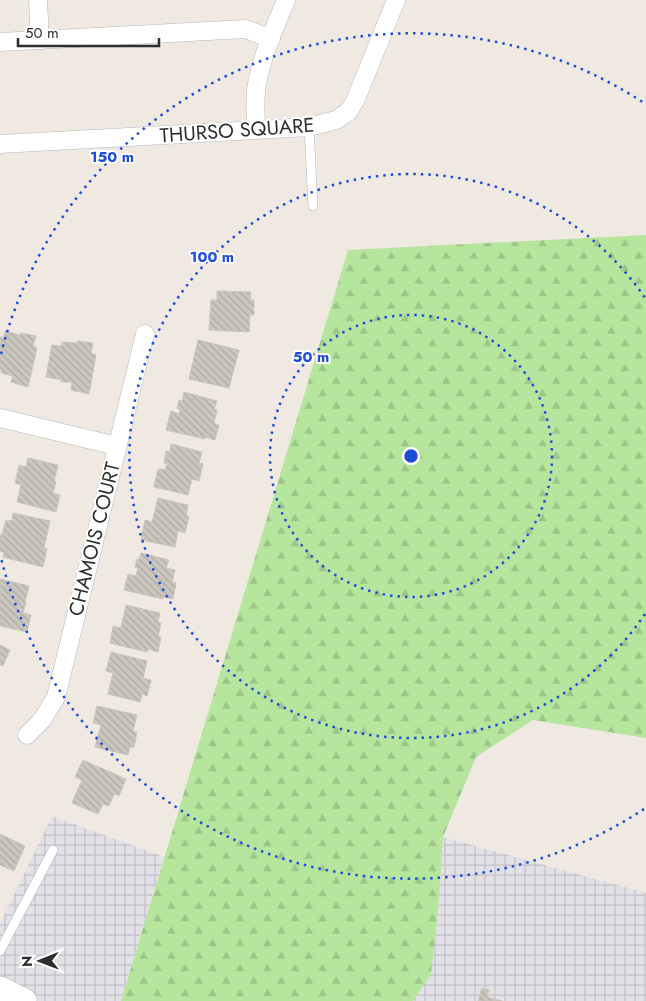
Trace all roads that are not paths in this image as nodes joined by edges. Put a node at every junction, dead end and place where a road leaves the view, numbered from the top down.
1 (38, 0) edge
2 (286, 0) edge
3 (396, 0) edge
4 (271, 39) junction
5 (40, 40) junction
6 (0, 42) edge
7 (309, 128) junction
8 (256, 130) junction
9 (0, 144) edge
10 (313, 206) dead end
11 (145, 334) dead end
12 (0, 418) edge
13 (117, 446) junction
14 (27, 735) dead end
15 (53, 850) dead end
16 (0, 951) edge
17 (0, 989) edge
18 (24, 1001) edge

1 - 5 street
2 - 4 street
3 - 7 street, THURSO SQUARE
4 - 5 street
4 - 8 street
5 - 6 street
7 - 8 street, THURSO SQUARE
7 - 10 lane
8 - 9 street, THURSO SQUARE
11 - 13 street, CHAMOIS COURT
12 - 13 street
13 - 14 street, CHAMOIS COURT
15 - 16 lane
17 - 18 street

